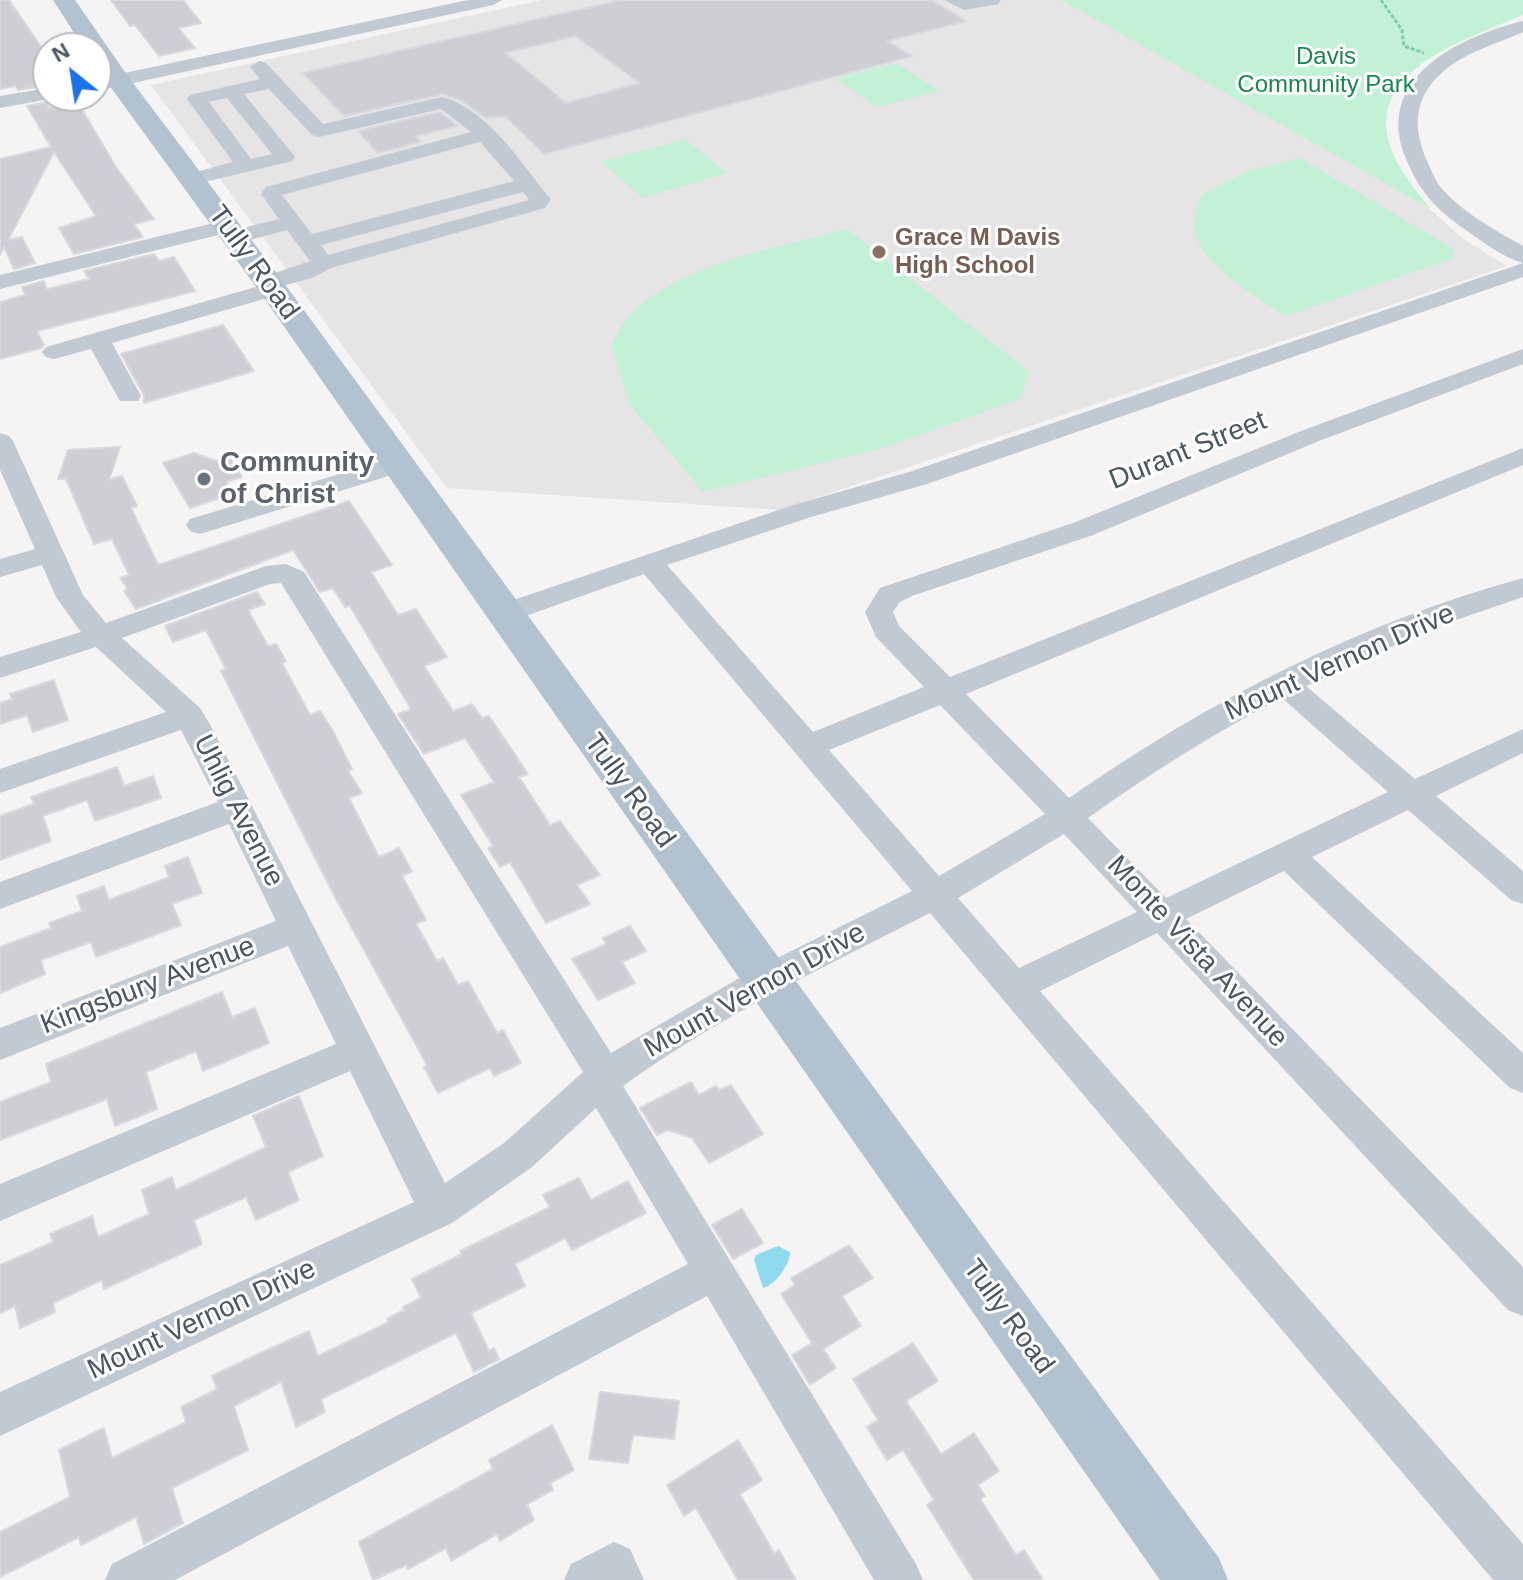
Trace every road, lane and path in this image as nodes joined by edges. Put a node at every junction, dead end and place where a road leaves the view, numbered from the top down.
1 (64, 0) edge
2 (493, 0) edge
3 (953, 0) edge
4 (992, 0) edge
5 (1381, 0) edge
6 (1523, 26) edge
7 (81, 32) edge
8 (247, 52) junction
9 (1426, 54) dead end
10 (112, 81) edge
11 (273, 82) junction
12 (112, 88) edge
13 (232, 92) junction
14 (32, 97) edge
15 (0, 102) edge
16 (484, 135) junction
17 (245, 165) junction
18 (513, 168) junction
19 (192, 179) junction
20 (289, 218) junction
21 (230, 232) junction
22 (307, 242) junction
23 (1523, 256) edge
24 (323, 263) junction
25 (1523, 270) edge
26 (0, 282) edge
27 (270, 286) junction
28 (98, 339) junction
29 (54, 352) dead end
30 (1523, 356) edge
31 (129, 396) dead end
32 (1, 442) edge
33 (1523, 456) edge
34 (396, 465) junction
35 (200, 525) dead end
36 (51, 553) junction
37 (649, 562) junction
38 (0, 568) edge
39 (1515, 597) edge
40 (881, 606) joint
41 (503, 614) junction
42 (99, 636) junction
43 (0, 668) edge
44 (1284, 683) junction
45 (944, 690) junction
46 (189, 716) junction
47 (1522, 742) edge
48 (809, 746) junction
49 (0, 781) edge
50 (1410, 793) junction
51 (237, 808) junction
52 (1067, 816) junction
53 (1286, 853) junction
54 (1523, 891) edge
55 (935, 895) junction
56 (0, 896) edge
57 (1160, 914) junction
58 (297, 928) junction
59 (766, 980) junction
60 (1014, 987) junction
61 (0, 1044) edge
62 (358, 1051) junction
63 (1523, 1077) edge
64 (603, 1079) junction
65 (0, 1203) edge
66 (438, 1210) junction
67 (714, 1271) junction
68 (1523, 1296) edge
69 (0, 1414) edge
70 (1523, 1579) edge
71 (128, 1580) edge
72 (900, 1580) edge
73 (1197, 1580) edge

1 - 7 main road, Tully Road
2 - 8 street
3 - 4 street
5 - 9 path
6 - 23 street
8 - 10 street
8 - 11 street
11 - 13 street
11 - 16 street
12 - 19 main road, Tully Road
13 - 17 street
13 - 17 street
14 - 15 street
16 - 18 street
16 - 20 street
17 - 19 street
18 - 20 street
18 - 22 street
18 - 24 street
19 - 21 main road, Tully Road
20 - 21 street
20 - 22 street
21 - 26 street
21 - 27 main road, Tully Road
22 - 24 street
24 - 27 street
25 - 37 street
27 - 28 street
27 - 34 main road, Tully Road
28 - 29 street
28 - 31 street
30 - 40 street, Durant Street
32 - 36 street, Uhlig Avenue
33 - 45 street
34 - 35 street
34 - 41 main road, Tully Road
36 - 38 street
36 - 42 street, Uhlig Avenue
37 - 41 street
37 - 48 street
39 - 44 street, Mount Vernon Drive
40 - 45 street, Monte Vista Avenue
41 - 59 main road, Tully Road
42 - 43 street
42 - 46 street, Uhlig Avenue
42 - 64 street
44 - 50 street
44 - 52 street, Mount Vernon Drive
45 - 48 street
45 - 52 street, Monte Vista Avenue
46 - 49 street
46 - 51 street, Uhlig Avenue
47 - 50 street
48 - 55 street
50 - 53 street
50 - 54 street
51 - 56 street
51 - 58 street, Uhlig Avenue
52 - 55 street, Mount Vernon Drive
52 - 57 street, Monte Vista Avenue
53 - 57 street
53 - 63 street
55 - 59 street, Mount Vernon Drive
55 - 60 street
57 - 60 street
57 - 68 street, Monte Vista Avenue
58 - 61 street, Kingsbury Avenue
58 - 62 street, Uhlig Avenue
59 - 64 street, Mount Vernon Drive
59 - 73 main road, Tully Road
60 - 70 street
62 - 65 street
62 - 66 street, Uhlig Avenue
64 - 66 street, Mount Vernon Drive
64 - 67 street
66 - 69 street, Mount Vernon Drive
67 - 71 street
67 - 72 street

